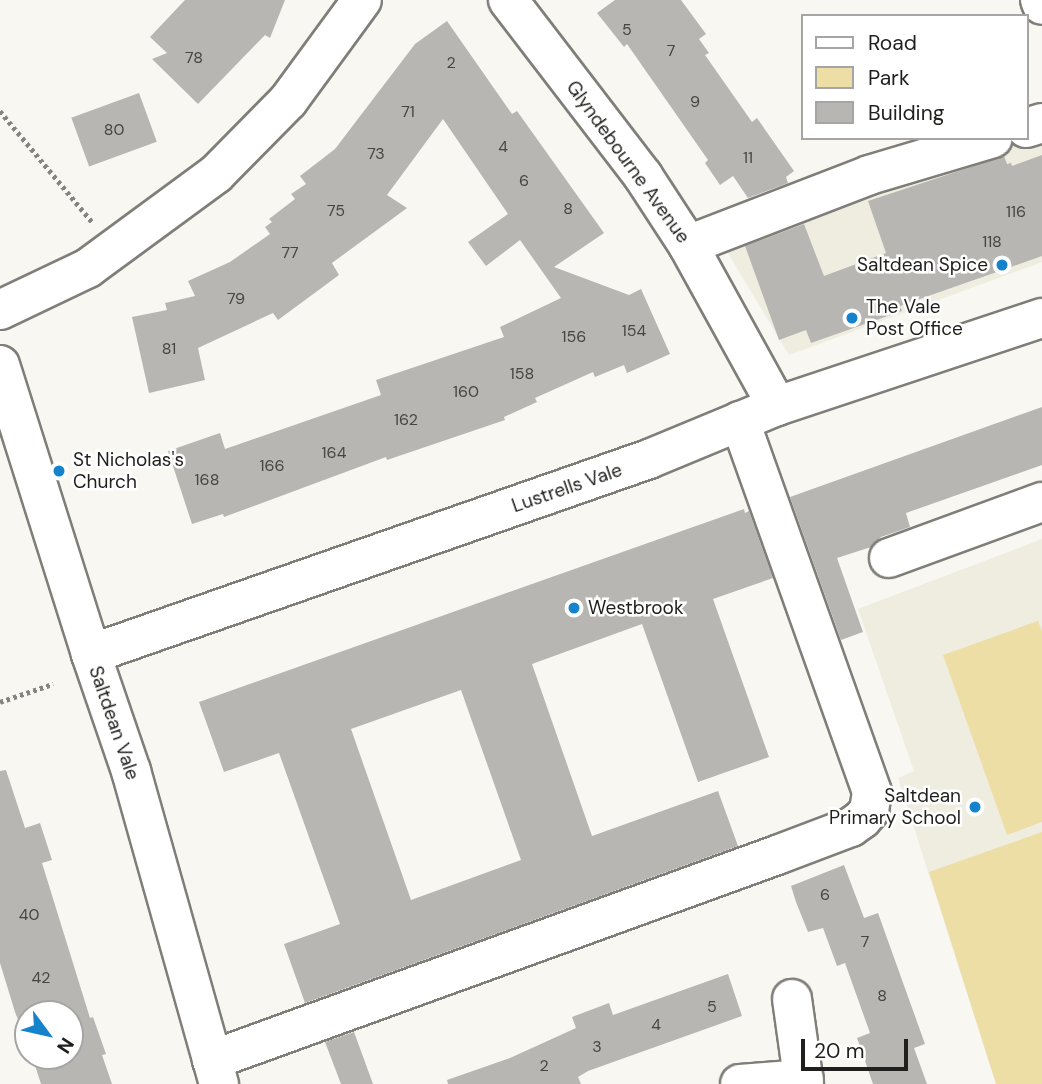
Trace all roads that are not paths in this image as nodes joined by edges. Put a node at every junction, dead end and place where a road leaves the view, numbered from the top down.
1 (362, 0) edge
2 (508, 0) edge
3 (986, 140) edge
4 (688, 245) junction
5 (0, 310) edge
6 (1042, 318) edge
7 (0, 365) edge
8 (778, 406) junction
9 (740, 421) junction
10 (1042, 502) edge
11 (889, 558) dead end
12 (91, 654) junction
13 (792, 999) dead end
14 (215, 1072) edge
15 (804, 1082) edge
16 (740, 1084) edge

1 - 5 street
2 - 4 street, Glyndebourne Avenue
3 - 4 street
4 - 8 street, Glyndebourne Avenue
6 - 8 street, Lustrells Vale
7 - 12 street, Saltdean Vale
8 - 9 street, Lustrells Vale
9 - 12 street, Lustrells Vale
9 - 14 street
10 - 11 street
12 - 14 street, Saltdean Vale
13 - 15 street
15 - 16 street

